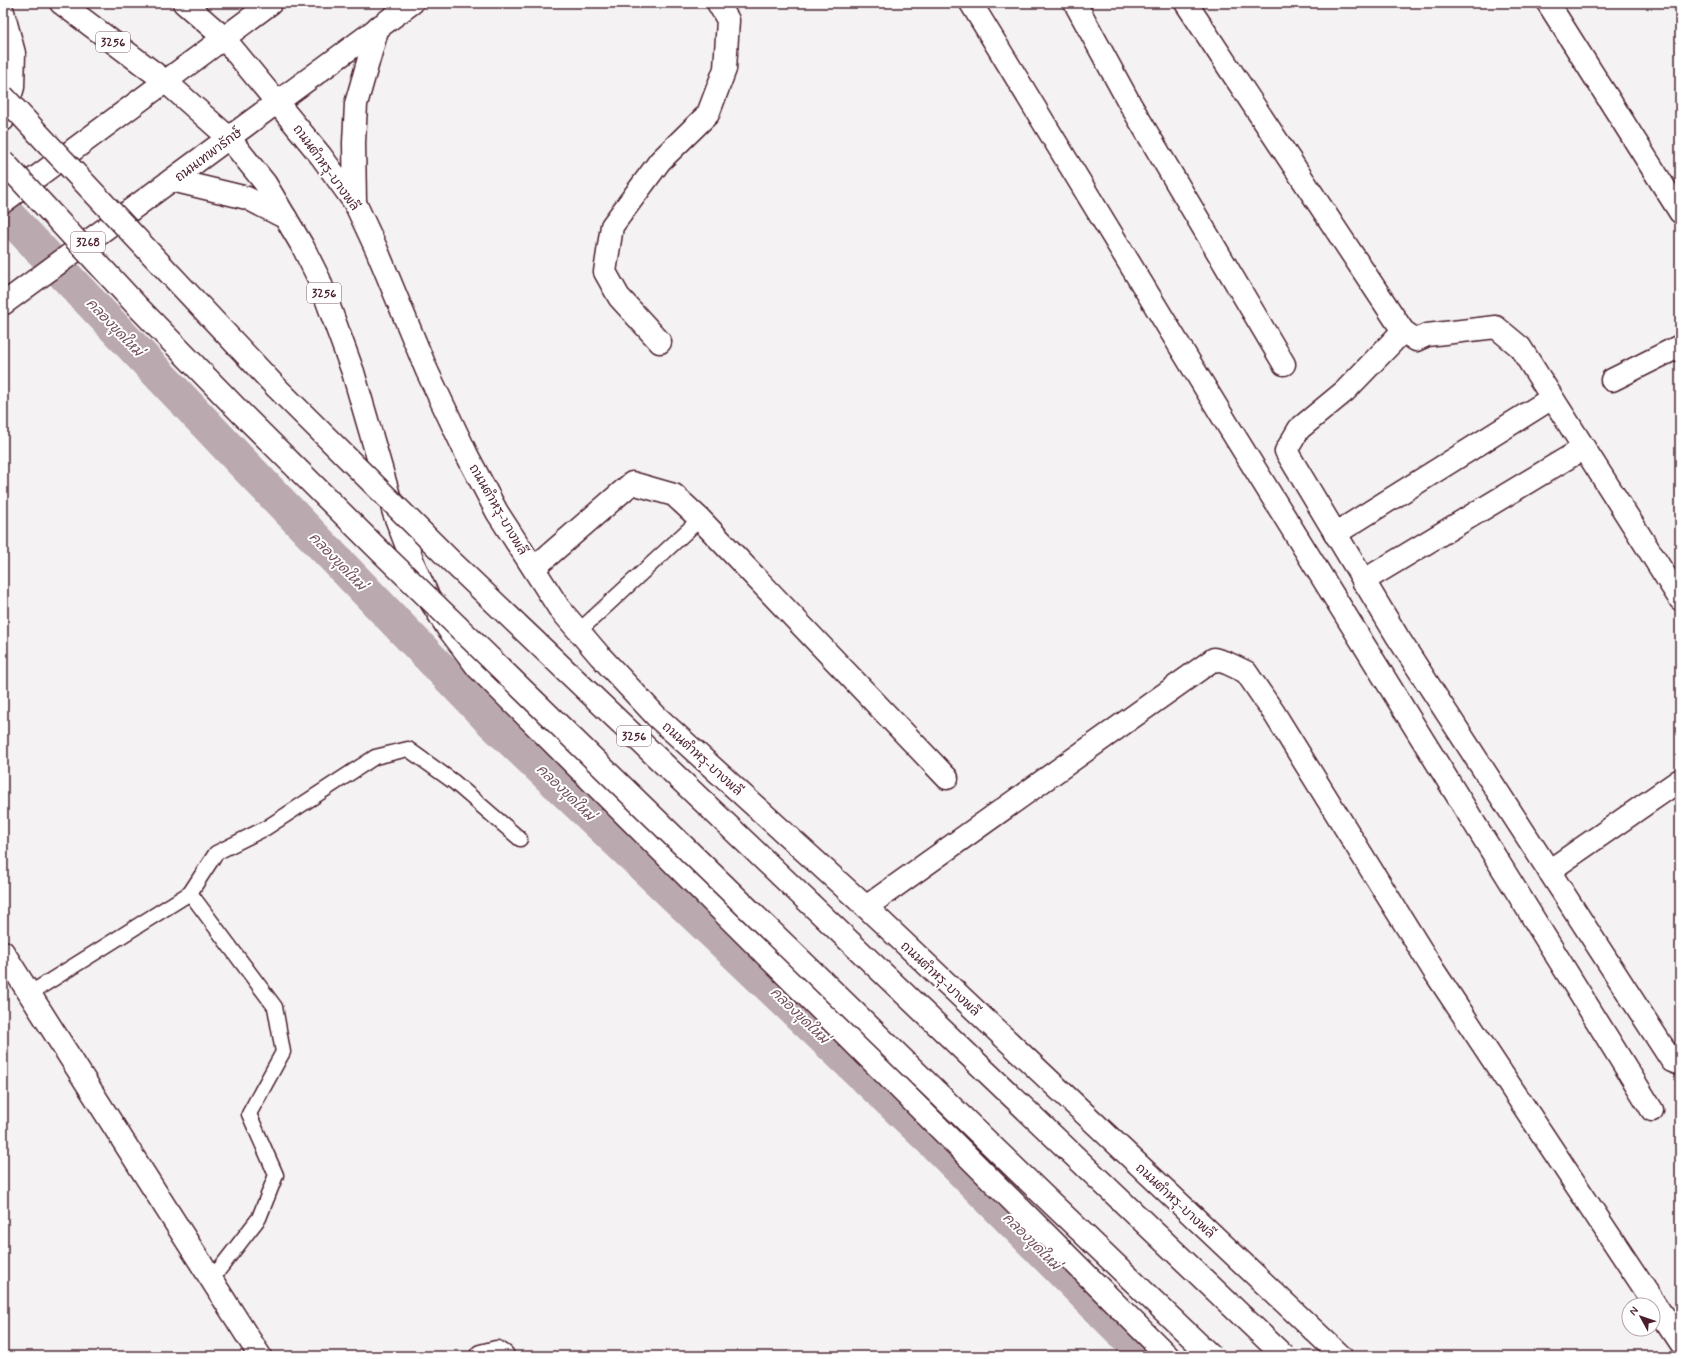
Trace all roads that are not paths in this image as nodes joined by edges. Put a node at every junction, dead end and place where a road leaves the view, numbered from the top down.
1 (61, 3) edge
2 (184, 3) edge
3 (271, 3) edge
4 (412, 3) edge
5 (718, 3) edge
6 (971, 3) edge
7 (1075, 3) edge
8 (1186, 3) edge
9 (1548, 3) edge
10 (3, 12) edge
11 (378, 27) junction
12 (223, 37) junction
13 (165, 81) junction
14 (3, 96) edge
15 (278, 102) junction
16 (3, 120) edge
17 (229, 138) junction
18 (3, 161) edge
19 (172, 180) junction
20 (3, 202) edge
21 (355, 203) junction
22 (1680, 212) edge
23 (286, 219) junction
24 (3, 304) edge
25 (1403, 331) junction
26 (660, 342) dead end
27 (1680, 346) edge
28 (1284, 364) dead end
29 (1612, 380) dead end
30 (1552, 398) junction
31 (1584, 448) junction
32 (700, 519) junction
33 (1335, 534) junction
34 (534, 568) junction
35 (1364, 581) junction
36 (1680, 599) edge
37 (579, 631) junction
38 (947, 778) dead end
39 (1680, 780) edge
40 (520, 839) dead end
41 (1549, 871) junction
42 (190, 893) junction
43 (866, 907) junction
44 (3, 952) edge
45 (29, 994) junction
46 (1680, 1064) edge
47 (1652, 1110) dead end
48 (211, 1280) junction
49 (1680, 1342) edge
50 (260, 1356) edge
51 (481, 1356) edge
52 (503, 1356) edge
53 (1168, 1356) edge
54 (1211, 1356) edge
55 (1284, 1356) edge
56 (1341, 1356) edge

1 - 13 main road, 3256
2 - 12 main road, 3256
3 - 12 main road
4 - 11 main road, ถนนเทพารักษ์ / 3268
5 - 26 main road
6 - 47 main road
7 - 28 main road
8 - 25 main road
9 - 22 main road
10 - 16 main road
11 - 15 main road, ถนนเทพารักษ์ / 3268
11 - 21 main road
12 - 13 main road
12 - 15 main road, ถนนตำหรุ-บางพลี / 3256
13 - 17 main road, 3256
13 - 20 main road, bridge
14 - 55 main road, 3256, bridge
15 - 17 main road, ถนนเทพารักษ์ / 3268
15 - 21 main road, ถนนตำหรุ-บางพลี / 3256
17 - 19 main road, ถนนเทพารักษ์ / 3268
17 - 23 main road, 3256
18 - 54 main road, bridge
19 - 23 main road
19 - 24 main road, ถนนเทพารักษ์ / 3268, bridge
21 - 34 main road, ถนนตำหรุ-บางพลี / 3256
23 - 53 main road, 3256, bridge
25 - 30 main road
25 - 33 main road
27 - 29 main road
30 - 31 main road
30 - 33 main road
31 - 35 main road
31 - 36 main road
32 - 34 main road
32 - 37 lane
32 - 38 main road
33 - 35 main road
34 - 37 main road, ถนนตำหรุ-บางพลี / 3256
35 - 41 main road
37 - 43 main road, ถนนตำหรุ-บางพลี / 3256
39 - 41 main road
40 - 42 lane
41 - 46 main road
42 - 45 lane
42 - 48 lane
43 - 49 main road
43 - 56 main road, ถนนตำหรุ-บางพลี / 3256
44 - 45 main road
45 - 48 main road
48 - 50 main road
51 - 52 main road

